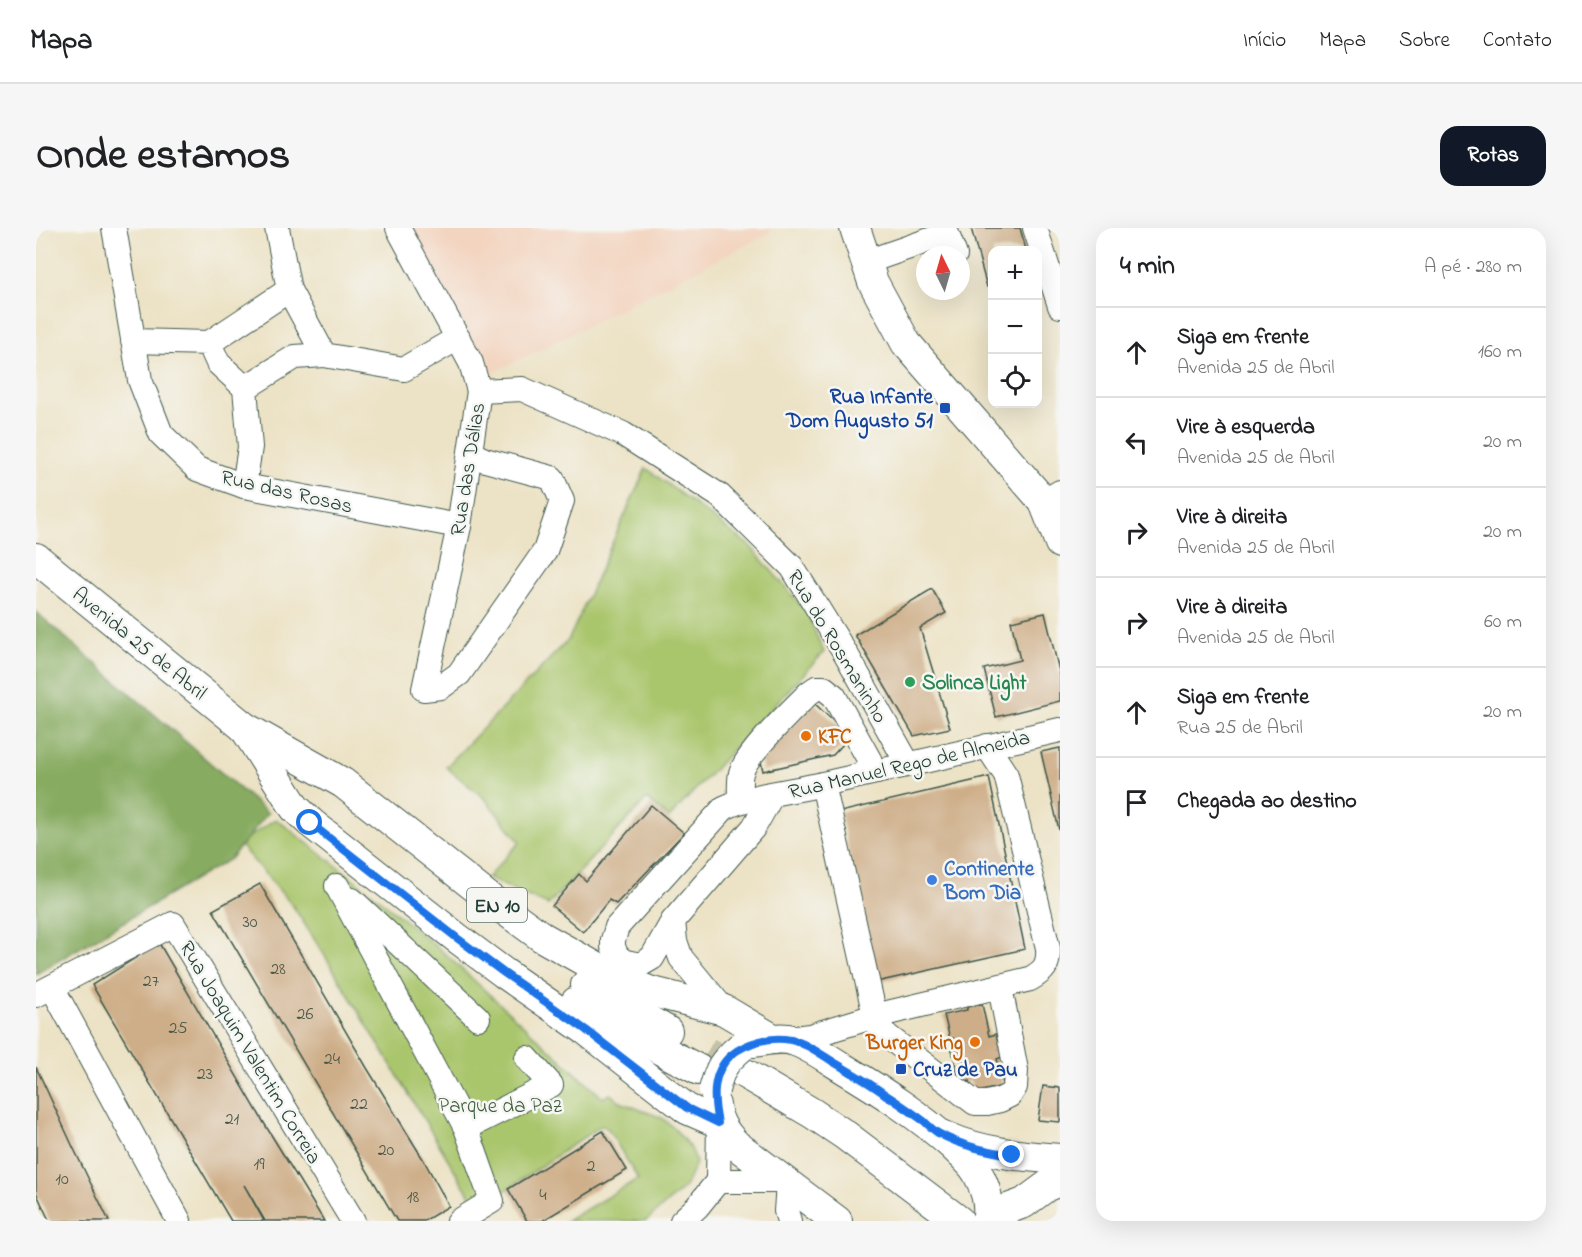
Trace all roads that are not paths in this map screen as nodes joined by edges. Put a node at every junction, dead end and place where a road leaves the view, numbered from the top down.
1 (114, 228) edge
2 (277, 228) edge
3 (398, 228) edge
4 (855, 228) edge
5 (1035, 228) edge
6 (916, 256) edge
7 (866, 262) junction
8 (289, 290) junction
9 (1060, 306) edge
10 (458, 338) junction
11 (133, 341) junction
12 (209, 343) junction
13 (324, 356) junction
14 (245, 388) junction
15 (479, 391) junction
16 (470, 453) junction
17 (244, 486) junction
18 (1052, 497) edge
19 (459, 526) junction
20 (1060, 543) edge
21 (36, 558) edge
22 (244, 727) junction
23 (1060, 730) edge
24 (987, 746) junction
25 (908, 764) junction
26 (876, 772) junction
27 (823, 784) junction
28 (772, 795) junction
29 (740, 801) junction
30 (673, 921) junction
31 (1000, 987) junction
32 (44, 991) edge
33 (724, 1010) junction
34 (875, 1016) junction
35 (478, 1018) dead end
36 (779, 1039) junction
37 (527, 1058) dead end
38 (723, 1070) junction
39 (718, 1123) junction
40 (466, 1128) junction
41 (936, 1132) junction
42 (1059, 1174) edge
43 (718, 1181) junction
44 (786, 1182) junction
45 (991, 1220) edge
46 (179, 1221) edge
47 (353, 1221) edge
48 (459, 1221) edge
49 (682, 1221) edge
50 (789, 1221) edge
51 (837, 1221) edge
52 (928, 1221) edge
53 (958, 1221) edge
54 (1041, 1221) edge

1 - 11 street, Rua das Rosas
2 - 8 street
3 - 10 street, Rua das Dálias
4 - 7 main road
5 - 9 street
6 - 7 street
7 - 18 main road
8 - 12 street
8 - 13 street
10 - 13 street
10 - 15 street, Rua das Dálias
11 - 12 street
11 - 17 street, Rua das Rosas
12 - 14 street
13 - 14 street
14 - 17 street
15 - 16 street, Rua das Dálias
15 - 25 street, Rua do Rosmaninho
16 - 19 street, Rua das Dálias
16 - 19 street, Rua das Dálias
17 - 19 street, Rua das Rosas
18 - 20 main road
21 - 22 main road, Avenida 25 de Abril / EN 10
22 - 33 main road, Avenida 25 de Abril / EN 10
22 - 38 main road, EN 10
22 - 39 main road, Avenida 25 de Abril / EN 10
23 - 24 street, Rua Manuel Rego de Almeida
24 - 25 street, Rua Manuel Rego de Almeida
24 - 31 street
25 - 26 street, Rua Manuel Rego de Almeida
26 - 27 street, Rua Manuel Rego de Almeida
26 - 29 street
27 - 28 street, Rua Manuel Rego de Almeida
27 - 34 street
28 - 29 street
28 - 30 street, Rua Manuel Rego de Almeida
29 - 30 street, Rua Manuel Rego de Almeida
30 - 33 street
31 - 34 street
31 - 34 street
32 - 46 street
32 - 47 street, Rua Joaquim Valentim Correia
33 - 36 main road, Avenida 25 de Abril / EN 10
34 - 36 street
35 - 40 street
36 - 38 main road
36 - 41 main road, Avenida 25 de Abril / EN 10
37 - 40 street
38 - 39 main road
38 - 52 main road, EN 10
38 - 53 main road, EN 10
39 - 43 street
39 - 44 main road, Avenida 25 de Abril / EN 10
40 - 48 street
41 - 42 main road
41 - 45 main road, Avenida 25 de Abril / EN 10
42 - 45 main road
42 - 54 main road
43 - 44 street
43 - 49 street
44 - 50 street
44 - 51 main road, Avenida 25 de Abril / EN 10

